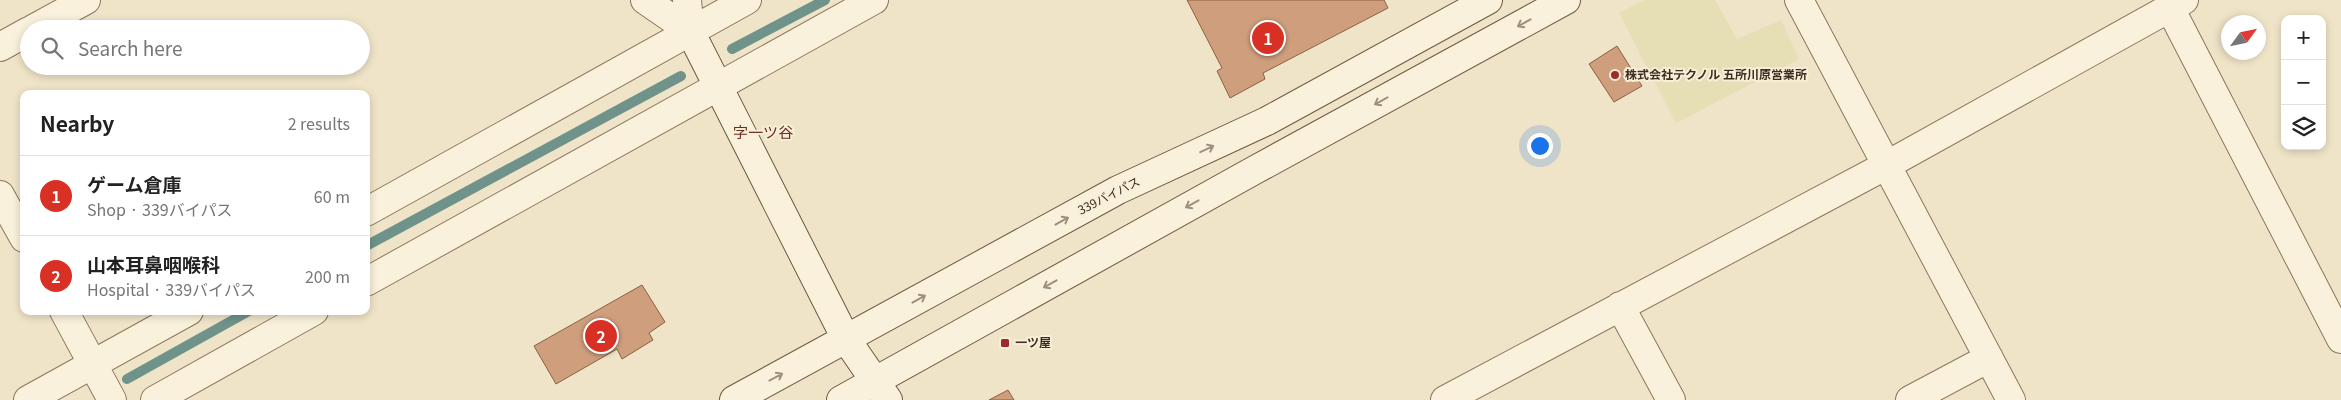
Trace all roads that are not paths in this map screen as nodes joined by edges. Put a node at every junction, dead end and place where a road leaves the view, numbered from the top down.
1 (86, 0) edge
2 (645, 0) edge
3 (687, 0) edge
4 (747, 0) edge
5 (874, 0) edge
6 (1488, 0) edge
7 (1566, 0) edge
8 (1799, 0) edge
9 (2177, 4) edge
10 (50, 20) edge
11 (690, 31) junction
12 (20, 36) edge
13 (0, 47) edge
14 (717, 87) junction
15 (1886, 165) junction
16 (0, 195) edge
17 (370, 210) edge
18 (20, 231) edge
19 (370, 280) edge
20 (1620, 306) junction
21 (66, 315) edge
22 (182, 315) edge
23 (307, 315) edge
24 (846, 339) junction
25 (2341, 339) edge
26 (1989, 358) junction
27 (93, 365) junction
28 (881, 391) edge
29 (28, 400) edge
30 (112, 400) edge
31 (156, 400) edge
32 (734, 400) edge
33 (841, 400) edge
34 (1445, 400) edge
35 (1671, 400) edge
36 (1910, 400) edge
37 (2011, 400) edge

1 - 10 street
2 - 11 street
3 - 11 street
4 - 11 street
5 - 14 street
24 -> 6 street, 339バイパス
7 -> 28 street
8 - 15 street
9 - 15 street
9 - 25 street
11 - 14 street
11 - 17 street
12 - 13 street
14 - 19 street
14 - 24 street
15 - 20 street
15 - 26 street
16 - 18 street
20 - 34 street
20 - 35 street
21 - 27 street
22 - 27 street
23 - 31 street
24 - 28 street
32 -> 24 street, 339バイパス
26 - 36 street
26 - 37 street
27 - 29 street
27 - 30 street
28 - 33 street

